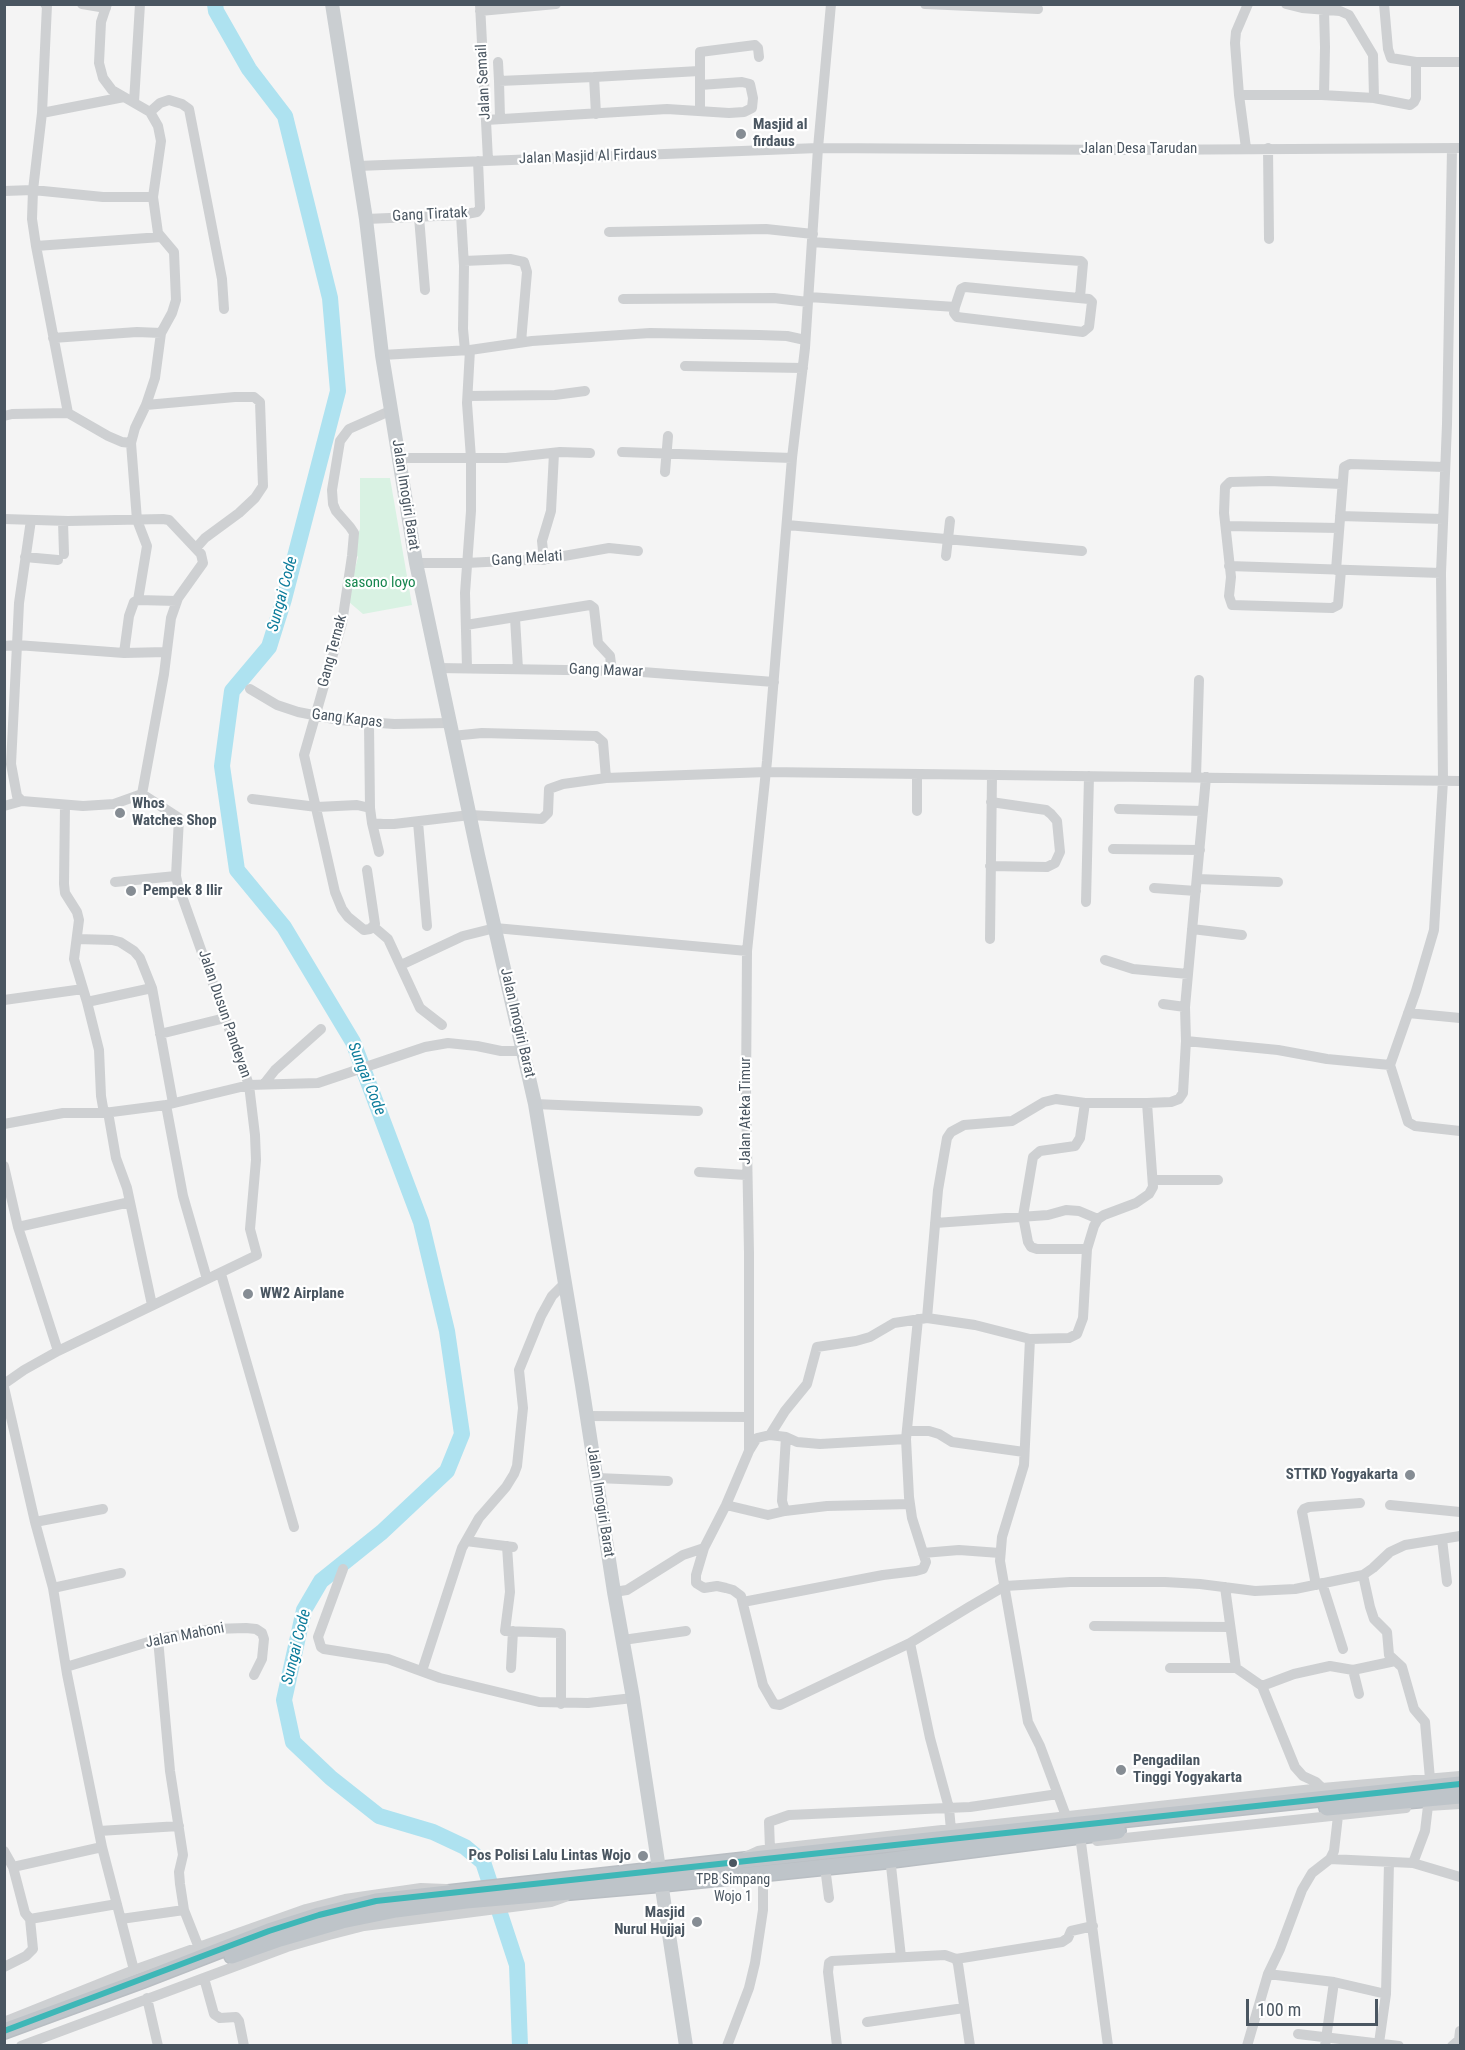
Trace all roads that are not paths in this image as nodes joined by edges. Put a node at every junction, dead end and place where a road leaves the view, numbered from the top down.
1 (53, 4) edge
2 (82, 4) edge
3 (140, 4) edge
4 (332, 4) edge
5 (556, 4) edge
6 (831, 4) edge
7 (925, 4) edge
8 (1248, 4) edge
9 (1286, 4) edge
10 (1384, 4) edge
11 (46, 5) edge
12 (106, 6) edge
13 (480, 8) edge
14 (1038, 9) dead end
15 (1324, 10) junction
16 (1348, 10) edge
17 (759, 57) dead end
18 (498, 62) dead end
19 (1416, 62) junction
20 (1461, 62) edge
21 (699, 71) junction
22 (594, 77) junction
23 (499, 81) junction
24 (700, 85) junction
25 (1243, 95) junction
26 (1324, 95) junction
27 (1374, 99) junction
28 (129, 100) junction
29 (700, 110) junction
30 (150, 112) junction
31 (42, 113) junction
32 (596, 114) junction
33 (500, 118) junction
34 (486, 120) junction
35 (818, 148) junction
36 (1246, 148) junction
37 (1268, 148) junction
38 (1456, 148) edge
39 (483, 160) junction
40 (358, 166) junction
41 (33, 190) junction
42 (4, 191) edge
43 (153, 196) junction
44 (461, 215) junction
45 (419, 217) junction
46 (366, 219) junction
47 (609, 232) dead end
48 (161, 237) junction
49 (813, 238) junction
50 (1269, 239) dead end
51 (36, 246) junction
52 (464, 261) junction
53 (426, 290) dead end
54 (1080, 297) junction
55 (623, 299) dead end
56 (808, 300) junction
57 (955, 307) junction
58 (224, 309) dead end
59 (161, 333) junction
60 (53, 338) junction
61 (806, 339) junction
62 (521, 342) junction
63 (467, 350) junction
64 (382, 355) junction
65 (685, 366) dead end
66 (803, 368) junction
67 (585, 391) dead end
68 (468, 396) junction
69 (146, 405) junction
70 (392, 410) junction
71 (68, 413) junction
72 (4, 416) edge
73 (668, 436) dead end
74 (131, 443) junction
75 (622, 452) dead end
76 (554, 453) junction
77 (590, 453) dead end
78 (666, 453) junction
79 (399, 458) junction
80 (471, 458) junction
81 (792, 458) junction
82 (1445, 467) junction
83 (665, 472) dead end
84 (1342, 484) junction
85 (1340, 516) junction
86 (4, 519) edge
87 (1443, 519) junction
88 (31, 520) junction
89 (137, 520) junction
90 (63, 521) junction
91 (950, 521) dead end
92 (787, 525) junction
93 (1226, 526) junction
94 (1339, 528) junction
95 (948, 539) junction
96 (197, 547) junction
97 (638, 551) dead end
98 (1082, 551) dead end
99 (946, 555) dead end
100 (25, 557) junction
101 (544, 560) junction
102 (416, 563) junction
103 (466, 563) junction
104 (1229, 566) junction
105 (1338, 570) junction
106 (1441, 573) junction
107 (138, 600) junction
108 (177, 601) junction
109 (515, 618) junction
110 (466, 625) junction
111 (17, 645) junction
112 (4, 646) edge
113 (166, 652) junction
114 (124, 653) junction
115 (438, 668) junction
116 (467, 668) junction
117 (518, 669) junction
118 (612, 671) junction
119 (1199, 680) dead end
120 (774, 682) junction
121 (249, 689) dead end
122 (316, 715) junction
123 (369, 724) junction
124 (9, 728) edge
125 (450, 730) junction
126 (766, 772) junction
127 (917, 774) junction
128 (992, 775) junction
129 (1089, 776) junction
130 (1201, 777) junction
131 (606, 778) junction
132 (1443, 781) junction
133 (1461, 781) edge
134 (142, 794) junction
135 (252, 799) dead end
136 (22, 801) junction
137 (991, 802) junction
138 (65, 805) junction
139 (4, 806) edge
140 (317, 807) junction
141 (370, 808) junction
142 (1119, 809) dead end
143 (917, 811) dead end
144 (1203, 811) junction
145 (470, 815) junction
146 (417, 822) junction
147 (372, 823) junction
148 (1113, 849) dead end
149 (1200, 850) junction
150 (379, 852) dead end
151 (990, 866) junction
152 (367, 870) dead end
153 (176, 876) junction
154 (1197, 879) junction
155 (116, 882) dead end
156 (1278, 882) dead end
157 (1154, 888) dead end
158 (1196, 891) junction
159 (1086, 902) dead end
160 (427, 926) dead end
161 (374, 927) junction
162 (495, 928) junction
163 (1192, 929) junction
164 (1242, 935) dead end
165 (77, 939) junction
166 (990, 939) dead end
167 (747, 951) junction
168 (1105, 960) dead end
169 (401, 965) junction
170 (1188, 974) junction
171 (152, 988) junction
172 (83, 989) junction
173 (4, 1000) edge
174 (87, 1002) junction
175 (1163, 1004) dead end
176 (1185, 1007) junction
177 (1408, 1012) junction
178 (225, 1018) junction
179 (1461, 1018) edge
180 (442, 1025) dead end
181 (321, 1029) dead end
182 (160, 1034) junction
183 (1186, 1041) junction
184 (524, 1051) junction
185 (1390, 1065) junction
186 (264, 1084) junction
187 (249, 1085) junction
188 (1085, 1103) junction
189 (1147, 1103) junction
190 (170, 1104) junction
191 (535, 1104) junction
192 (698, 1111) dead end
193 (106, 1112) junction
194 (4, 1124) edge
195 (1461, 1131) edge
196 (4, 1166) edge
197 (699, 1172) dead end
198 (746, 1175) junction
199 (1154, 1180) junction
200 (1218, 1180) dead end
201 (130, 1202) junction
202 (1023, 1216) junction
203 (1098, 1219) junction
204 (935, 1222) junction
205 (18, 1227) junction
206 (1087, 1249) junction
207 (221, 1274) junction
208 (207, 1279) junction
209 (564, 1284) junction
210 (152, 1305) junction
211 (922, 1318) junction
212 (1030, 1339) junction
213 (58, 1351) junction
214 (4, 1385) edge
215 (587, 1416) junction
216 (749, 1417) junction
217 (770, 1435) junction
218 (907, 1435) junction
219 (786, 1437) junction
220 (749, 1451) junction
221 (1024, 1452) junction
222 (597, 1478) junction
223 (668, 1481) dead end
224 (1360, 1503) dead end
225 (910, 1504) junction
226 (726, 1505) junction
227 (1390, 1505) dead end
228 (103, 1509) dead end
229 (785, 1511) junction
230 (1461, 1512) edge
231 (35, 1522) junction
232 (294, 1527) dead end
233 (1461, 1536) edge
234 (1442, 1539) junction
235 (466, 1541) junction
236 (704, 1548) junction
237 (1000, 1552) junction
238 (923, 1553) junction
239 (343, 1569) dead end
240 (121, 1573) dead end
241 (1364, 1575) junction
242 (1447, 1582) dead end
243 (1319, 1584) junction
244 (1005, 1586) junction
245 (1225, 1587) junction
246 (53, 1588) junction
247 (614, 1592) junction
248 (743, 1602) junction
249 (1094, 1626) dead end
250 (1230, 1627) junction
251 (513, 1631) junction
252 (686, 1631) dead end
253 (158, 1639) junction
254 (623, 1640) junction
255 (910, 1642) junction
256 (1343, 1649) dead end
257 (1395, 1661) junction
258 (66, 1667) junction
259 (511, 1668) dead end
260 (1170, 1668) dead end
261 (1236, 1668) junction
262 (1353, 1670) junction
263 (422, 1671) junction
264 (254, 1675) dead end
265 (1262, 1686) junction
266 (1359, 1694) dead end
267 (633, 1698) junction
268 (561, 1704) junction
269 (1461, 1776) edge
270 (1430, 1779) junction
271 (1461, 1784) edge
272 (1322, 1788) junction
273 (1058, 1794) junction
274 (1461, 1796) edge
275 (1461, 1804) edge
276 (1428, 1806) junction
277 (948, 1808) junction
278 (1338, 1815) junction
279 (1066, 1816) junction
280 (1120, 1825) junction
281 (179, 1826) junction
282 (951, 1830) junction
283 (99, 1831) junction
284 (1081, 1842) junction
285 (881, 1845) junction
286 (102, 1847) junction
287 (770, 1849) junction
288 (4, 1851) edge
289 (1330, 1859) junction
290 (734, 1862) junction
291 (1389, 1862) junction
292 (888, 1863) junction
293 (1413, 1863) junction
294 (828, 1867) junction
295 (13, 1868) junction
296 (763, 1874) junction
297 (661, 1877) junction
298 (1461, 1877) edge
299 (525, 1895) junction
300 (829, 1898) dead end
301 (465, 1899) junction
302 (117, 1904) junction
303 (184, 1910) junction
304 (30, 1919) junction
305 (121, 1919) junction
306 (1093, 1926) junction
307 (199, 1948) junction
308 (902, 1956) junction
309 (956, 1959) junction
310 (4, 1967) edge
311 (1268, 1974) junction
312 (204, 1978) junction
313 (1334, 1982) junction
314 (143, 1984) junction
315 (1386, 1994) junction
316 (964, 2008) junction
317 (22, 2020) junction
318 (4, 2022) edge
319 (867, 2022) dead end
320 (4, 2031) edge
321 (1461, 2031) edge
322 (1298, 2034) dead end
323 (1326, 2041) edge
324 (4, 2042) edge
325 (1378, 2043) junction
326 (21, 2046) edge
327 (158, 2046) edge
328 (244, 2046) edge
329 (686, 2046) edge
330 (727, 2046) edge
331 (837, 2046) edge
332 (970, 2046) edge
333 (1108, 2046) edge
334 (1247, 2046) edge
335 (1399, 2046) edge
336 (1452, 2046) edge

1 - 11 street
2 - 12 street
3 - 28 street
4 - 40 main road, Jalan Imogiri Barat
5 - 13 street
6 - 35 street, Jalan Ateka Timur
7 - 14 street
8 - 25 street
9 - 15 street
10 - 19 street
11 - 31 street
12 - 28 street
13 - 34 street, Jalan Semail
15 - 16 street
15 - 26 street
16 - 27 street
17 - 21 street
18 - 23 street
19 - 20 street
19 - 27 street
21 - 22 street
21 - 24 street
22 - 23 street
22 - 32 street
23 - 33 street
24 - 29 street
24 - 29 street
25 - 26 street
25 - 36 street
26 - 27 street
28 - 30 street
28 - 31 street
29 - 32 street
30 - 43 street
30 - 58 street
31 - 41 street
32 - 33 street
33 - 34 street
34 - 39 street, Jalan Semail
35 - 36 street, Jalan Desa Tarudan
35 - 39 street, Jalan Masjid Al Firdaus
35 - 49 street, Jalan Ateka Timur
36 - 37 street, Jalan Desa Tarudan
37 - 38 street, Jalan Desa Tarudan
37 - 50 street
38 - 82 street
39 - 40 street, Jalan Masjid Al Firdaus
39 - 44 street, Gang Tiratak
40 - 46 main road, Jalan Imogiri Barat
41 - 42 street
41 - 43 street
41 - 51 street
43 - 48 street
44 - 45 street, Gang Tiratak
44 - 52 street
45 - 46 street, Gang Tiratak
45 - 53 street
46 - 64 main road, Jalan Imogiri Barat
47 - 49 street
48 - 51 street
48 - 59 street
49 - 54 street
49 - 56 street, Jalan Ateka Timur
51 - 60 street
52 - 62 street
52 - 63 street
54 - 57 street
54 - 57 street
55 - 56 street
56 - 57 street
56 - 61 street, Jalan Ateka Timur
59 - 60 street
59 - 69 street
60 - 71 street
61 - 62 street
61 - 66 street, Jalan Ateka Timur
62 - 63 street
63 - 64 street
63 - 68 street
64 - 70 main road, Jalan Imogiri Barat
65 - 66 street
66 - 81 street, Jalan Ateka Timur
67 - 68 street
68 - 80 street
69 - 74 street
69 - 96 street
70 - 79 main road, Jalan Imogiri Barat
70 - 122 street, Gang Ternak
71 - 72 street
71 - 74 street
73 - 78 street
74 - 89 street
75 - 78 street
76 - 77 street
76 - 80 street
76 - 101 street
78 - 81 street
78 - 83 street
79 - 80 street
79 - 102 main road, Jalan Imogiri Barat
80 - 103 street
81 - 92 street, Jalan Ateka Timur
82 - 84 street
82 - 87 street
84 - 85 street
84 - 93 street
85 - 87 street
85 - 94 street
86 - 88 street
87 - 106 street
88 - 90 street
88 - 100 street
89 - 90 street
89 - 96 street
89 - 107 street
90 - 100 street
91 - 95 street
92 - 95 street
92 - 120 street, Jalan Ateka Timur
93 - 94 street
93 - 104 street
94 - 105 street
95 - 98 street
95 - 99 street
96 - 108 street
97 - 101 street, Gang Melati
100 - 111 street
101 - 103 street, Gang Melati
102 - 103 street, Gang Melati
102 - 115 main road, Jalan Imogiri Barat
103 - 110 street
104 - 105 street
104 - 105 street
105 - 106 street
106 - 132 street
107 - 108 street
107 - 114 street
108 - 113 street
109 - 110 street
109 - 117 street
109 - 118 street
110 - 116 street
111 - 112 street
111 - 114 street
111 - 124 street
113 - 114 street
113 - 134 street
115 - 116 street, Gang Mawar
115 - 125 main road, Jalan Imogiri Barat
116 - 117 street, Gang Mawar
117 - 118 street, Gang Mawar
118 - 120 street, Gang Mawar
119 - 130 street
120 - 126 street, Jalan Ateka Timur
121 - 122 street, Gang Kapas
122 - 123 street, Gang Kapas
122 - 140 street, Gang Ternak
123 - 125 street, Gang Kapas
123 - 141 street
124 - 136 street
125 - 131 street, Gang Kapas
125 - 145 main road, Jalan Imogiri Barat
126 - 127 street
126 - 131 street
126 - 167 street, Jalan Ateka Timur
127 - 128 street
127 - 143 street
128 - 129 street
128 - 137 street
129 - 130 street
129 - 159 street
130 - 132 street
130 - 144 street
131 - 145 street
132 - 133 street
132 - 177 street
134 - 138 street
134 - 153 street, Jalan Dusun Pandeyan
135 - 140 street
136 - 138 street
136 - 139 street
137 - 151 street
137 - 151 street
138 - 165 street
140 - 141 street
140 - 161 street, Gang Ternak
141 - 147 street
142 - 144 street
144 - 149 street
145 - 146 street
145 - 162 main road, Jalan Imogiri Barat
146 - 147 street
146 - 160 street
147 - 150 street
148 - 149 street
149 - 154 street
151 - 166 street
152 - 161 street
153 - 155 street
153 - 178 street, Jalan Dusun Pandeyan
154 - 156 street
154 - 158 street
157 - 158 street
158 - 163 street
161 - 169 street
162 - 167 street
162 - 169 street
162 - 184 main road, Jalan Imogiri Barat
163 - 164 street
163 - 170 street
165 - 171 street
165 - 172 street
167 - 198 street, Jalan Ateka Timur
168 - 170 street
169 - 180 street
170 - 176 street
171 - 174 street
171 - 182 street
172 - 173 street
172 - 174 street
174 - 193 street
175 - 176 street
176 - 183 street
177 - 179 street
177 - 185 street
178 - 182 street
178 - 187 street, Jalan Dusun Pandeyan
181 - 186 street
182 - 190 street
183 - 185 street
183 - 189 street
184 - 186 street, Jalan Dusun Pandeyan
184 - 191 main road, Jalan Imogiri Barat
185 - 195 street
186 - 187 street, Jalan Dusun Pandeyan
187 - 190 street
187 - 207 street
188 - 189 street
188 - 202 street
188 - 204 street
189 - 199 street
190 - 193 street
190 - 208 street
191 - 192 street
191 - 209 main road, Jalan Imogiri Barat
193 - 194 street
193 - 201 street
196 - 205 street
197 - 198 street
198 - 216 street, Jalan Ateka Timur
199 - 200 street
199 - 203 street
201 - 205 street
201 - 210 street
202 - 203 street
202 - 204 street
202 - 206 street
203 - 206 street
204 - 211 street
205 - 213 street
206 - 212 street
207 - 208 street
207 - 232 street
208 - 210 street
209 - 215 main road, Jalan Imogiri Barat
209 - 235 street
210 - 213 street
211 - 212 street
211 - 217 street
211 - 218 street
212 - 221 street
213 - 214 street
214 - 231 street
215 - 216 street
215 - 222 main road, Jalan Imogiri Barat
216 - 220 street, Jalan Ateka Timur
217 - 219 street
217 - 220 street
218 - 219 street
218 - 221 street
218 - 225 street
219 - 229 street
220 - 226 street
221 - 237 street
222 - 223 street
222 - 247 main road, Jalan Imogiri Barat
224 - 243 street
225 - 229 street
225 - 238 street
226 - 229 street
226 - 236 street
227 - 230 street
228 - 231 street
231 - 246 street
233 - 234 street
234 - 241 street
234 - 242 street
235 - 251 street
235 - 263 street
236 - 247 street
236 - 248 street
237 - 238 street
237 - 244 street
238 - 248 street
239 - 263 street
240 - 246 street
241 - 243 street
241 - 257 street
243 - 245 street
243 - 256 street
244 - 245 street
244 - 255 street
244 - 273 street
245 - 250 street
246 - 258 street
247 - 254 main road, Jalan Imogiri Barat
248 - 255 street
249 - 250 street
250 - 261 street
251 - 259 street
251 - 268 street
252 - 254 street
253 - 258 street, Jalan Mahoni
253 - 264 street, Jalan Mahoni
253 - 281 street
254 - 267 main road, Jalan Imogiri Barat
255 - 277 street
257 - 262 street
257 - 270 street
258 - 283 street
260 - 261 street
261 - 265 street
262 - 265 street
262 - 266 street
263 - 268 street
265 - 272 street
267 - 268 street
267 - 297 main road, Jalan Imogiri Barat
269 - 270 street
270 - 272 street
271 - 280 highway
272 - 280 street
273 - 277 street
273 - 279 street
274 - 280 highway
275 - 276 street
276 - 278 street
276 - 293 street
277 - 282 street
277 - 287 street
278 - 280 street
278 - 289 street
279 - 280 street
279 - 282 street
280 - 284 street
280 - 285 highway
280 - 292 highway
281 - 283 street
281 - 303 street
282 - 287 street
283 - 286 street
284 - 292 street
284 - 306 street
285 - 290 highway
285 - 292 highway
286 - 295 street
286 - 302 street
287 - 290 street
288 - 295 street
289 - 291 street
289 - 311 street
290 - 297 highway
291 - 293 street
291 - 315 street
292 - 294 highway
292 - 308 street
293 - 298 street
294 - 296 highway
294 - 300 street
295 - 304 street
296 - 297 highway
296 - 330 street
297 - 299 highway
297 - 299 highway
297 - 329 main road, Jalan Imogiri Barat
299 - 301 highway
299 - 301 street
301 - 307 street
301 - 312 street
301 - 314 highway
302 - 304 street
302 - 305 street
303 - 305 street
303 - 307 street
304 - 310 street
305 - 314 street
306 - 309 street
306 - 333 street
307 - 314 street
308 - 309 street
308 - 331 street
309 - 316 street
311 - 313 street
311 - 334 street
312 - 314 street
312 - 328 street
313 - 315 street
313 - 323 street
314 - 317 highway
314 - 324 highway
314 - 326 street
314 - 327 street
315 - 325 street
316 - 319 street
316 - 332 street
317 - 318 street
317 - 320 highway
321 - 336 street
322 - 323 street
323 - 325 street
325 - 335 street

